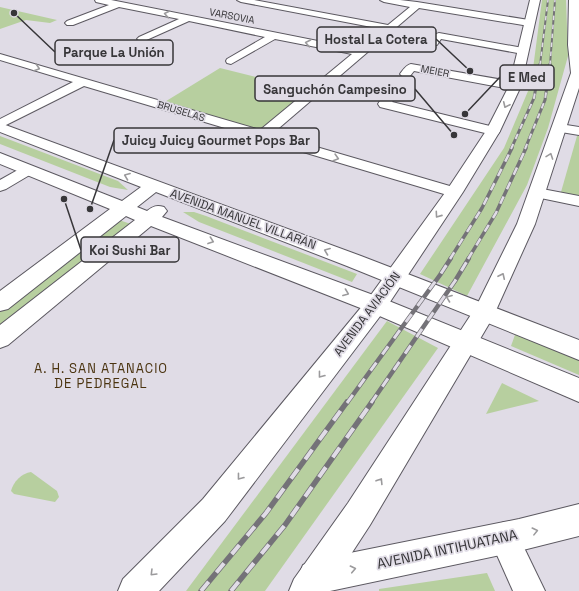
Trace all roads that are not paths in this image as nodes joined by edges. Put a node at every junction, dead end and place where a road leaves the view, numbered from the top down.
1 (99, 0) edge
2 (241, 0) edge
3 (288, 0) edge
4 (384, 0) edge
5 (452, 0) edge
6 (535, 0) edge
7 (574, 0) edge
8 (118, 4) junction
9 (417, 5) junction
10 (276, 7) junction
11 (447, 10) junction
12 (263, 14) dead end
13 (188, 18) junction
14 (250, 21) dead end
15 (70, 23) dead end
16 (529, 23) junction
17 (237, 28) junction
18 (390, 28) junction
19 (273, 36) junction
20 (142, 40) dead end
21 (433, 43) dead end
22 (523, 51) junction
23 (360, 53) junction
24 (0, 57) edge
25 (231, 61) dead end
26 (406, 74) dead end
27 (82, 82) junction
28 (515, 86) junction
29 (576, 88) edge
30 (390, 97) dead end
31 (0, 124) edge
32 (0, 127) edge
33 (560, 128) junction
34 (493, 131) junction
35 (579, 131) edge
36 (261, 136) junction
37 (0, 158) edge
38 (28, 170) junction
39 (0, 186) edge
40 (153, 186) junction
41 (454, 192) junction
42 (536, 193) junction
43 (177, 195) junction
44 (579, 201) edge
45 (124, 208) junction
46 (148, 218) junction
47 (395, 277) junction
48 (0, 304) edge
49 (376, 305) junction
50 (485, 312) junction
51 (0, 338) edge
52 (468, 342) junction
53 (579, 350) edge
54 (579, 390) edge
55 (579, 520) edge
56 (504, 537) junction
57 (310, 584) edge
58 (135, 591) edge
59 (529, 591) edge

1 - 8 street, VARSOVIA
2 - 10 street
3 - 10 street
4 - 9 street
5 - 11 street
6 - 16 main road, AVENIDA AVIACIÓN
7 - 29 main road
13 -> 8 street, VARSOVIA
8 - 15 street
9 - 11 street
9 - 18 street
10 - 12 street
10 - 18 street
11 - 16 street
13 - 17 street, VARSOVIA
13 - 20 street
14 - 17 street
16 - 22 main road, AVENIDA AVIACIÓN
17 - 19 street, VARSOVIA
18 - 23 street
23 -> 19 street, VARSOVIA
19 - 25 street
21 - 22 street
22 - 28 main road, AVENIDA AVIACIÓN
23 - 36 street
24 -> 27 street, BRUSELAS
26 - 28 street, MEIER
27 - 31 street
27 - 36 street, BRUSELAS
28 -> 34 main road, AVENIDA AVIACIÓN
29 - 33 main road
30 - 34 street
40 -> 32 main road, AVENIDA MANUEL VILLARÁN
33 - 35 street
42 -> 33 main road
34 - 41 main road, AVENIDA AVIACIÓN
36 -> 41 street, BRUSELAS
37 - 38 main road
38 - 39 street
38 - 45 main road
40 - 43 main road, AVENIDA MANUEL VILLARÁN
40 - 45 main road
41 -> 47 main road, AVENIDA AVIACIÓN
42 - 44 street
50 -> 42 main road
43 - 46 main road
47 -> 43 main road, AVENIDA MANUEL VILLARÁN
45 - 46 main road
45 - 48 main road
46 -> 49 main road
46 - 51 main road
47 - 49 main road, AVENIDA AVIACIÓN
50 -> 47 main road, AVENIDA MANUEL VILLARÁN
49 - 52 main road
49 -> 58 main road, AVENIDA AVIACIÓN
50 - 52 main road
50 - 53 main road, AVENIDA MANUEL VILLARÁN
52 - 54 main road
57 -> 52 main road
56 -> 55 main road, AVENIDA INTIHUATANA
57 -> 56 main road, AVENIDA INTIHUATANA
56 - 59 street

